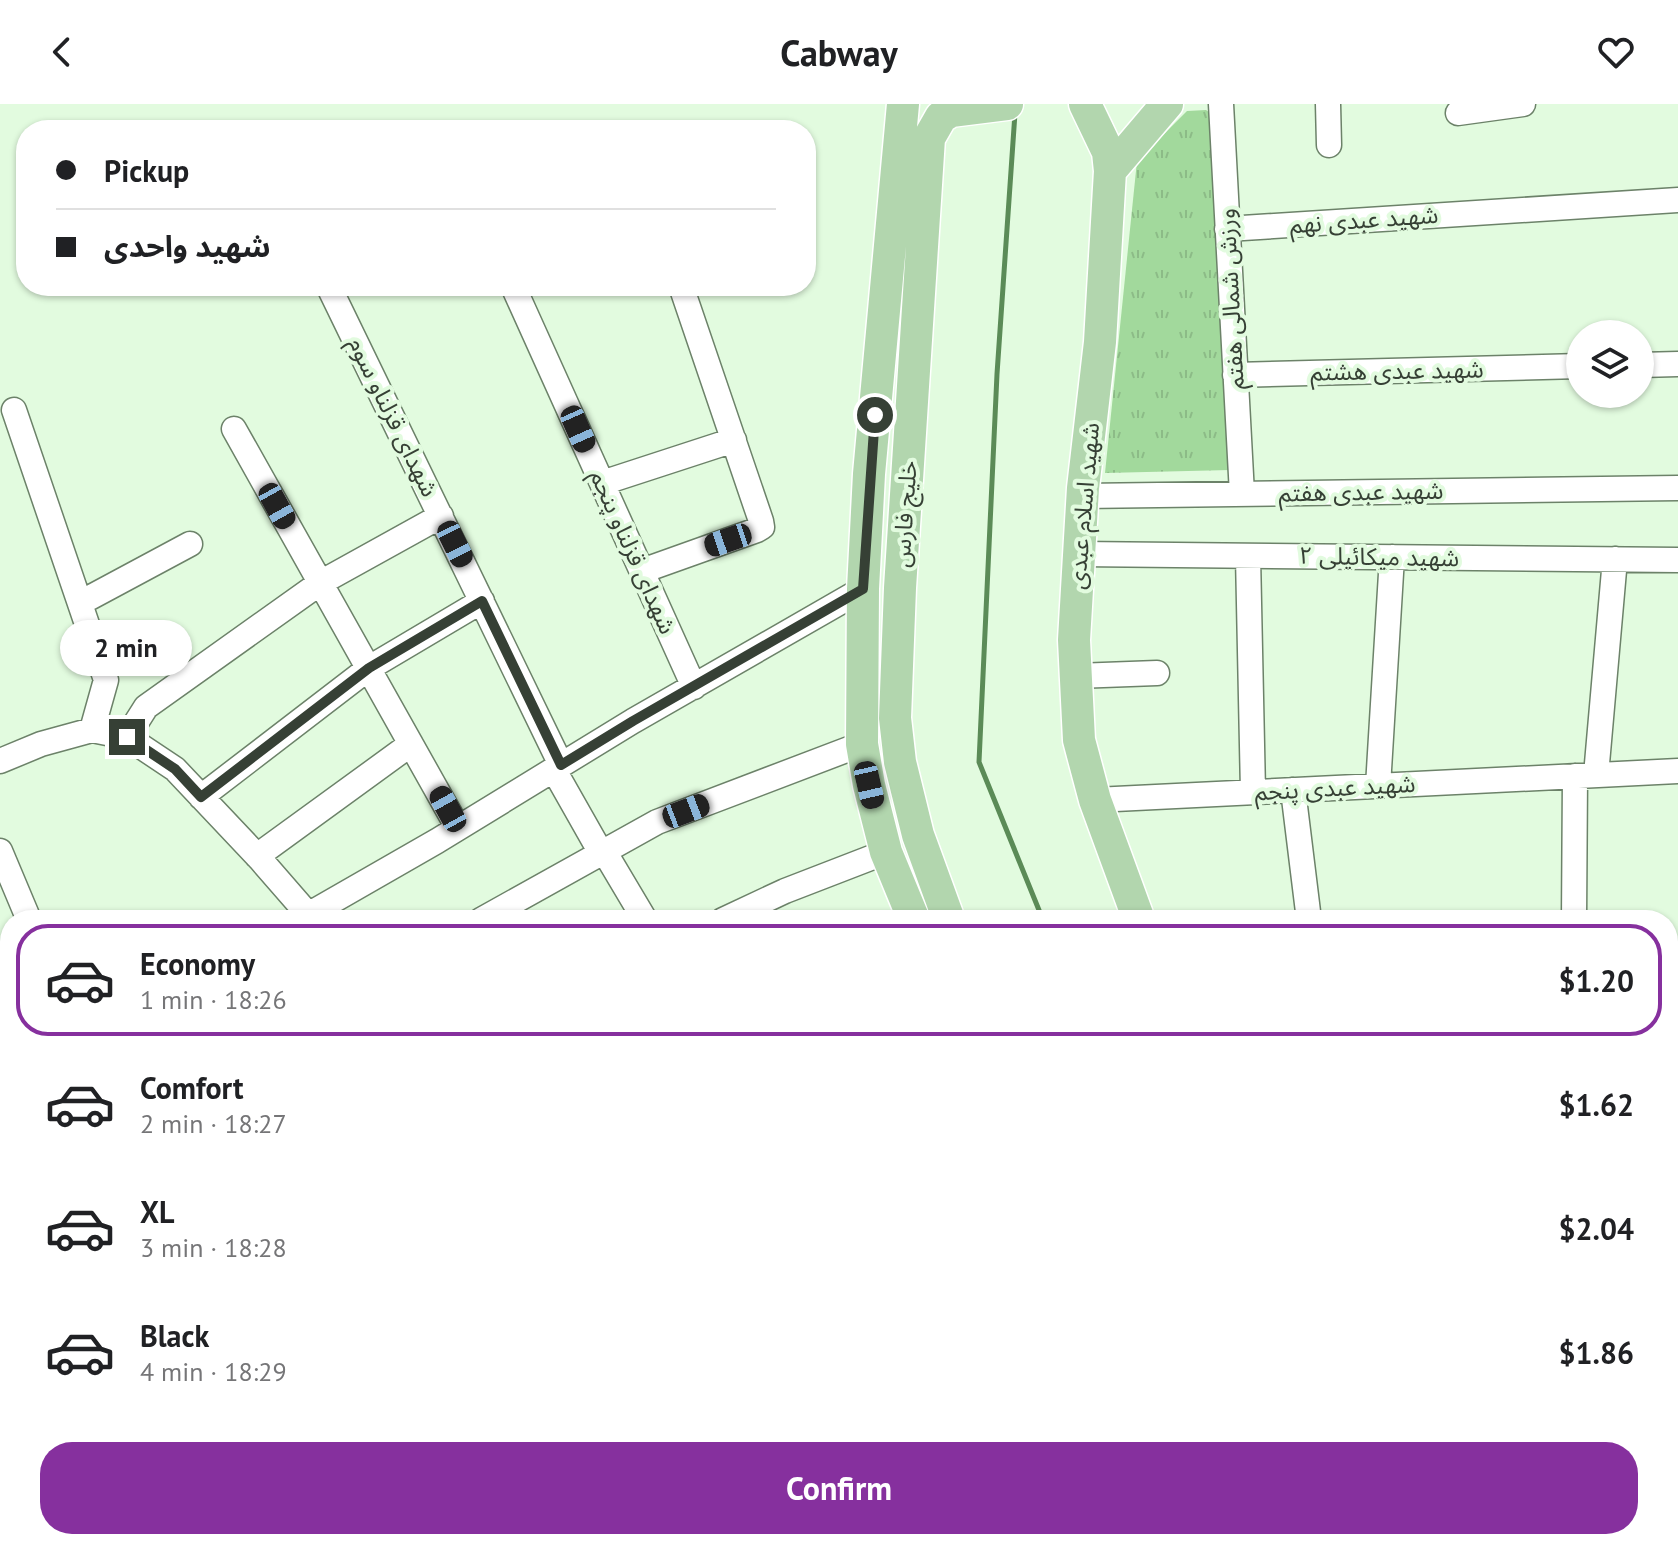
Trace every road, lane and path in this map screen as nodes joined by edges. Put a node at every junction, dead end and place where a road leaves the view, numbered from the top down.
1 (903, 104) edge
2 (1007, 104) edge
3 (1085, 104) edge
4 (1167, 104) edge
5 (1221, 104) edge
6 (1328, 104) edge
7 (1523, 104) edge
8 (1458, 113) dead end
9 (1329, 145) dead end
10 (1110, 171) junction
11 (911, 180) junction
12 (1678, 200) edge
13 (1227, 229) junction
14 (333, 296) edge
15 (525, 296) edge
16 (684, 296) edge
17 (1678, 364) edge
18 (1654, 365) edge
19 (1566, 366) edge
20 (1235, 375) junction
21 (14, 410) dead end
22 (234, 429) dead end
23 (734, 440) junction
24 (602, 483) junction
25 (1678, 488) edge
26 (1242, 494) junction
27 (1083, 496) junction
28 (441, 516) junction
29 (190, 544) dead end
30 (1079, 554) junction
31 (1248, 556) junction
32 (1392, 557) junction
33 (1615, 559) junction
34 (1678, 560) edge
35 (642, 571) junction
36 (320, 583) junction
37 (863, 589) junction
38 (482, 601) junction
39 (80, 603) junction
40 (369, 668) junction
41 (1157, 673) dead end
42 (1076, 676) junction
43 (694, 687) junction
44 (92, 730) junction
45 (127, 737) junction
46 (411, 744) junction
47 (862, 744) junction
48 (0, 761) edge
49 (558, 767) junction
50 (1678, 771) edge
51 (1586, 776) junction
52 (1378, 786) junction
53 (1293, 790) junction
54 (1253, 792) junction
55 (201, 797) junction
56 (1095, 800) junction
57 (458, 828) junction
58 (0, 851) edge
59 (602, 852) junction
60 (886, 852) junction
61 (257, 856) junction
62 (25, 910) edge
63 (303, 910) edge
64 (323, 910) edge
65 (499, 910) edge
66 (639, 910) edge
67 (744, 910) edge
68 (910, 910) edge
69 (945, 910) edge
70 (1135, 910) edge
71 (1308, 910) edge
72 (1575, 910) edge

1 - 11 main road
2 - 11 main road, خلیج فارس
3 - 10 main road, شهید اسلام عبدی
4 - 10 main road
5 - 13 street, ورزش شمالی هفتم
6 - 9 street
7 - 8 street
10 - 27 main road, شهید اسلام عبدی
11 - 37 main road
11 - 69 main road, خلیج فارس
12 - 13 street, شهید عبدی نهم
13 - 20 street, ورزش شمالی هفتم
14 - 28 street, شهدای قزلناو سوم
15 - 24 street, شهدای قزلناو پنجم
16 - 23 street
17 - 18 street
19 - 20 street, شهید عبدی هشتم
20 - 26 street, ورزش شمالی هفتم
21 - 39 street
22 - 36 street
23 - 24 street
23 - 35 street
24 - 35 street, شهدای قزلناو پنجم
25 - 26 street, شهید عبدی هفتم
26 - 27 street, شهید عبدی هفتم
27 - 30 main road, شهید اسلام عبدی
28 - 36 street
28 - 38 street, شهدای قزلناو سوم
29 - 39 street
30 - 31 street, شهید میکائیلی ۲
30 - 42 main road, شهید اسلام عبدی
31 - 32 street, شهید میکائیلی ۲
31 - 54 street
32 - 33 street, شهید میکائیلی ۲
32 - 52 street
33 - 34 street, شهید میکائیلی ۲
33 - 51 street
35 - 43 street, شهدای قزلناو پنجم
36 - 40 street
36 - 45 street
37 - 43 street
37 - 47 main road
38 - 40 street
38 - 49 street, شهدای قزلناو سوم
39 - 44 street
40 - 46 street
40 - 55 street
41 - 42 street
42 - 56 main road, شهید اسلام عبدی
43 - 49 street
44 - 45 street
44 - 48 street
45 - 55 street
46 - 57 street
46 - 61 street
47 - 59 street
47 - 60 main road
49 - 57 street
49 - 59 street, شهدای قزلناو سوم
50 - 51 street, شهید عبدی پنجم
51 - 52 street, شهید عبدی پنجم
51 - 72 street
52 - 53 street, شهید عبدی پنجم
53 - 54 street, شهید عبدی پنجم
53 - 71 street
54 - 56 street, شهید عبدی پنجم
55 - 61 street
56 - 70 main road, شهید اسلام عبدی
57 - 64 street
58 - 62 street
59 - 65 street
59 - 66 street, شهدای قزلناو سوم
60 - 67 street
60 - 68 main road
61 - 63 street

